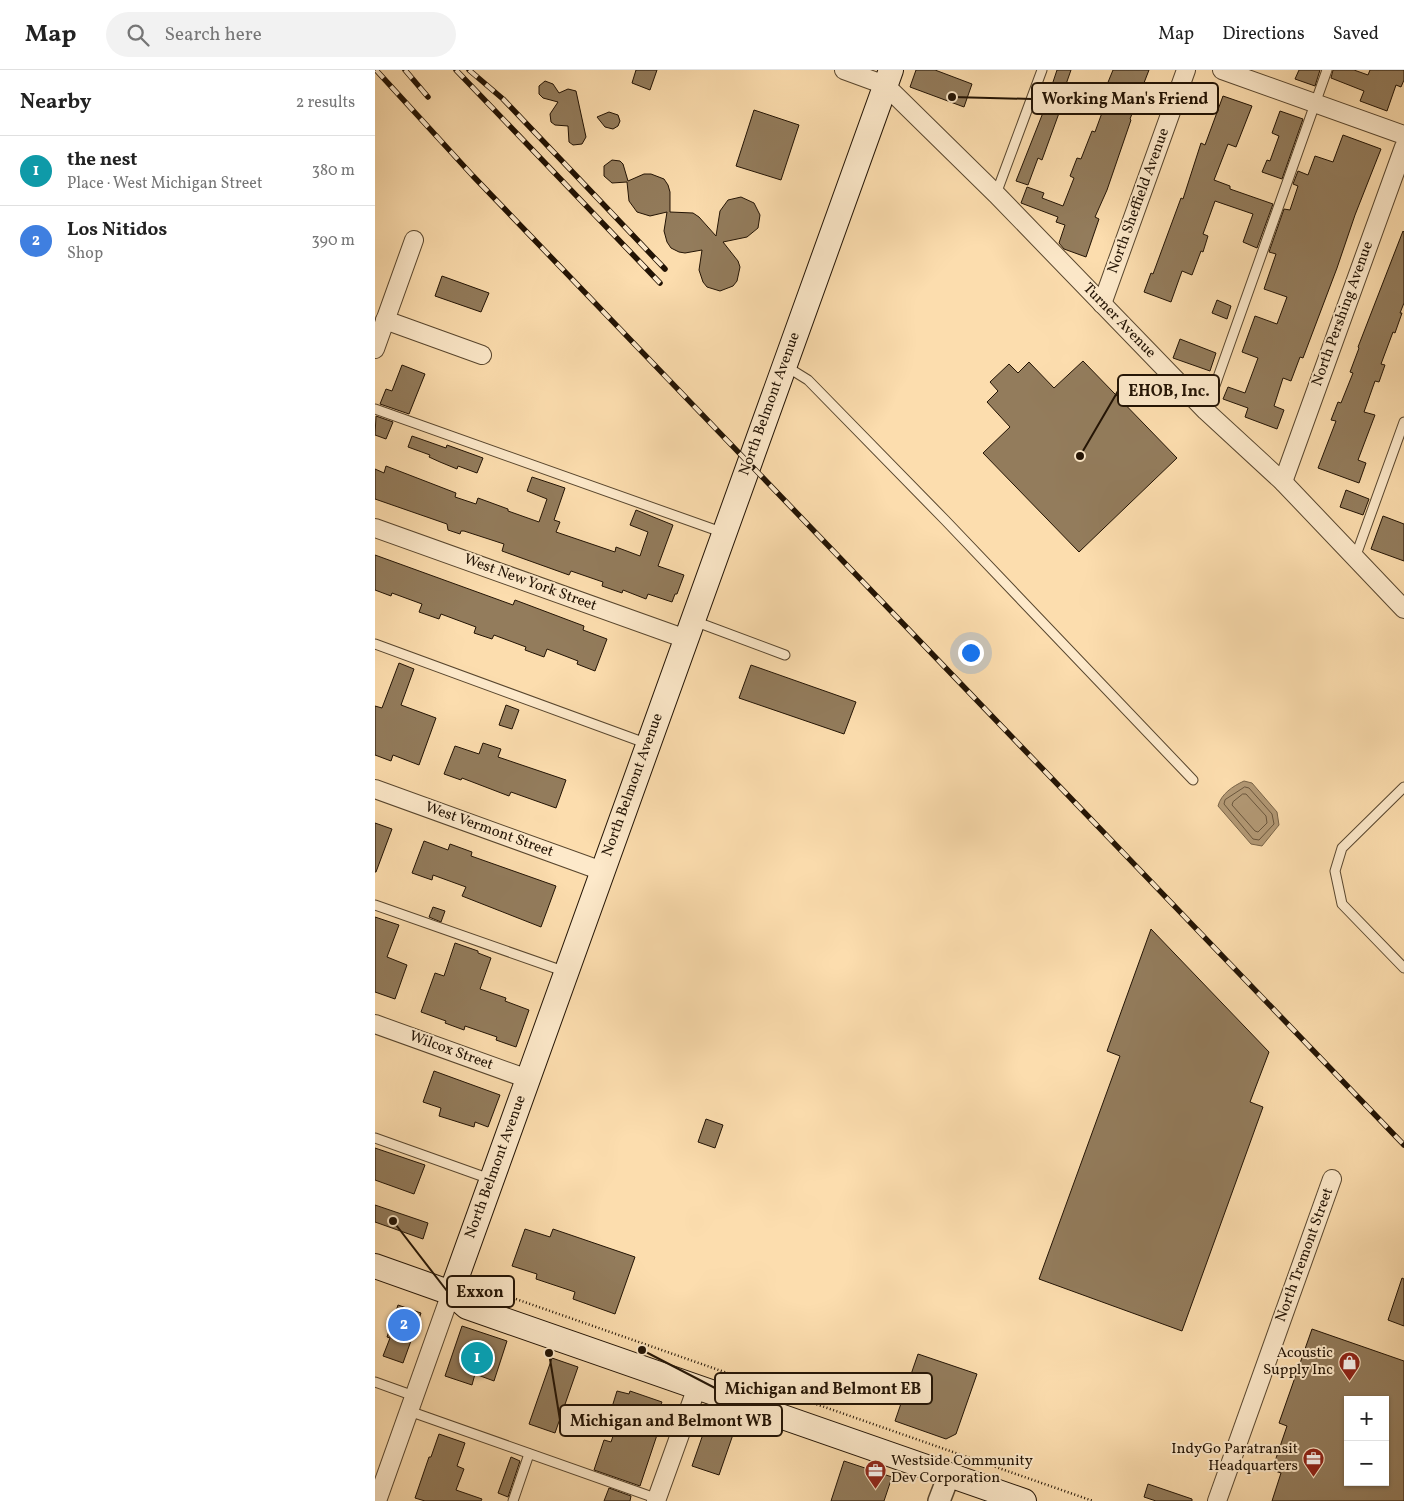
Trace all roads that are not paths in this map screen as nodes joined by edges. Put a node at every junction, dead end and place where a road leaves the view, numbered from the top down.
1 (845, 70) edge
2 (1042, 70) edge
3 (1187, 70) edge
4 (1222, 70) edge
5 (1327, 70) edge
6 (888, 77) edge
7 (1315, 103) junction
8 (1404, 135) edge
9 (1404, 146) edge
10 (997, 194) junction
11 (414, 240) dead end
12 (1102, 304) junction
13 (385, 320) junction
14 (375, 349) edge
15 (482, 355) dead end
16 (784, 366) junction
17 (375, 409) edge
18 (1206, 411) junction
19 (1404, 422) edge
20 (1283, 482) junction
21 (375, 528) edge
22 (724, 533) junction
23 (1355, 558) junction
24 (1404, 609) edge
25 (689, 630) junction
26 (375, 644) edge
27 (785, 655) dead end
28 (648, 744) junction
29 (1193, 780) dead end
30 (1404, 787) edge
31 (375, 789) edge
32 (602, 871) junction
33 (375, 905) edge
34 (1404, 968) edge
35 (566, 972) junction
36 (375, 1024) edge
37 (528, 1079) junction
38 (375, 1138) edge
39 (1333, 1179) dead end
40 (492, 1180) junction
41 (375, 1266) edge
42 (451, 1293) junction
43 (375, 1382) edge
44 (697, 1387) junction
45 (411, 1404) junction
46 (529, 1454) junction
47 (949, 1475) junction
48 (659, 1500) edge
49 (377, 1501) edge
50 (513, 1501) edge
51 (939, 1501) edge
52 (1024, 1501) edge
53 (1217, 1501) edge

1 - 6 street, Turner Avenue
2 - 10 lane
3 - 12 street, North Sheffield Avenue
4 - 7 street
5 - 7 lane
6 - 10 street, Turner Avenue
6 - 16 main road, North Belmont Avenue
7 - 8 street
7 - 18 lane
9 - 20 street, North Pershing Avenue
10 - 12 street, Turner Avenue
11 - 13 street
12 - 18 street, Turner Avenue
13 - 14 street
13 - 15 street
16 - 22 main road, North Belmont Avenue
16 - 29 lane
17 - 22 lane
18 - 20 street, Turner Avenue
19 - 23 lane
20 - 23 street, Turner Avenue
21 - 25 street, West New York Street
22 - 25 main road, North Belmont Avenue
23 - 24 street, Turner Avenue
25 - 27 lane
25 - 28 main road, North Belmont Avenue
26 - 28 lane
28 - 32 main road, North Belmont Avenue
30 - 34 lane
31 - 32 street, West Vermont Street
32 - 35 main road, North Belmont Avenue
33 - 35 lane
35 - 37 main road, North Belmont Avenue
36 - 37 street, Wilcox Street
37 - 40 main road, North Belmont Avenue
38 - 40 lane
39 - 53 street, North Tremont Street
40 - 42 main road, North Belmont Avenue
41 - 42 main road
42 - 44 main road
42 - 45 street, North Belmont Avenue
43 - 45 lane
44 - 47 main road
44 - 48 street
45 - 46 lane
45 - 49 street, North Belmont Avenue
46 - 48 lane
46 - 50 lane
47 - 51 street
47 - 52 main road

